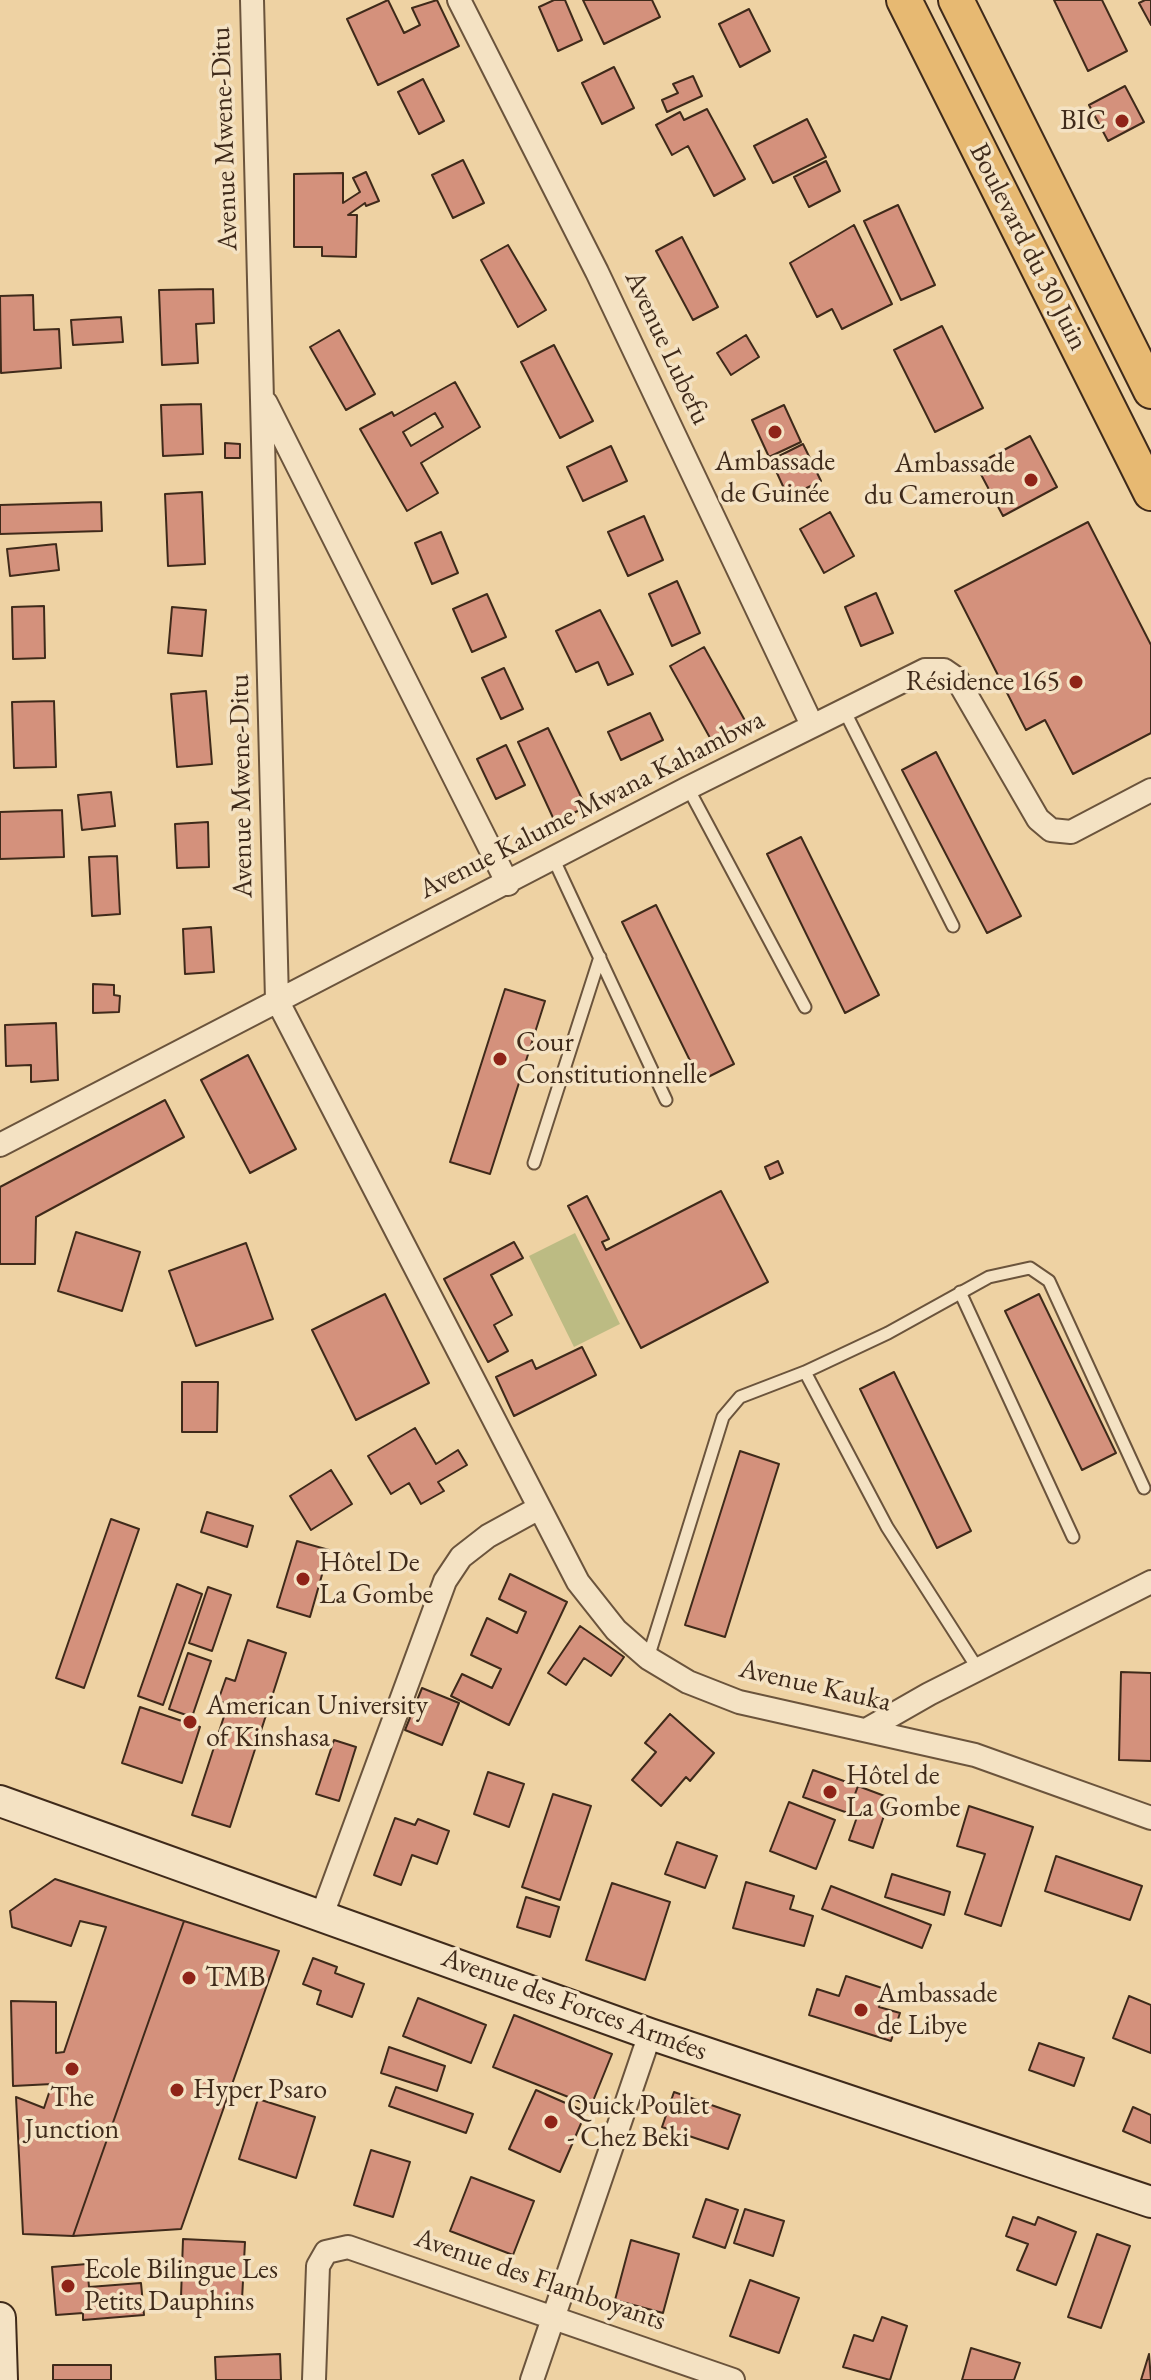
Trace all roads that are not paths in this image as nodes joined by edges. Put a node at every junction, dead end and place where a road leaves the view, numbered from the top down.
1 (252, 0) edge
2 (459, 0) edge
3 (904, 0) edge
4 (956, 0) edge
5 (1151, 391) edge
6 (262, 395) junction
7 (1151, 493) edge
8 (844, 710) junction
9 (812, 725) junction
10 (688, 788) junction
11 (1151, 790) edge
12 (554, 860) junction
13 (508, 884) junction
14 (953, 926) dead end
15 (600, 957) junction
16 (277, 1000) junction
17 (805, 1007) dead end
18 (666, 1100) dead end
19 (0, 1145) edge
20 (534, 1163) dead end
21 (960, 1292) junction
22 (805, 1372) junction
23 (1144, 1488) dead end
24 (539, 1508) junction
25 (1073, 1537) dead end
26 (1151, 1582) edge
27 (648, 1658) junction
28 (978, 1669) junction
29 (866, 1730) junction
30 (0, 1801) edge
31 (1151, 1818) edge
32 (322, 1915) junction
33 (650, 2034) junction
34 (1151, 2202) edge
35 (553, 2317) junction
36 (0, 2318) edge
37 (2, 2380) edge
38 (314, 2380) edge
39 (532, 2380) edge
40 (733, 2380) edge

1 - 6 street, Avenue Mwene-Ditu
2 - 9 street, Avenue Lubefu
3 - 7 main road, Boulevard du 30 Juin
4 - 5 main road, Boulevard du 30 Juin
6 - 13 street
6 - 16 street, Avenue Mwene-Ditu
8 - 9 street, Avenue Kalume Mwana Kahambwa
8 - 11 street, Avenue Kalume Mwana Kahambwa
8 - 14 lane
9 - 10 street, Avenue Kalume Mwana Kahambwa
10 - 12 street, Avenue Kalume Mwana Kahambwa
10 - 17 lane
12 - 13 street, Avenue Kalume Mwana Kahambwa
12 - 15 lane
13 - 16 street, Avenue Kalume Mwana Kahambwa
15 - 18 lane
15 - 20 lane
16 - 19 street, Avenue Kalume Mwana Kahambwa
16 - 24 street, Avenue Mwene-Ditu
21 - 22 lane
21 - 23 lane
21 - 25 lane
22 - 27 lane
22 - 28 lane
24 - 27 street, Avenue Kauka
24 - 32 street
26 - 28 street
27 - 29 street, Avenue Kauka
28 - 29 street
29 - 31 street, Avenue Kauka
30 - 32 street, Avenue des Forces Armées
32 - 33 street, Avenue des Forces Armées
33 - 34 street, Avenue des Forces Armées
33 - 35 street
35 - 38 street, Avenue des Flamboyants
35 - 39 street
35 - 40 street, Avenue des Flamboyants
36 - 37 street

